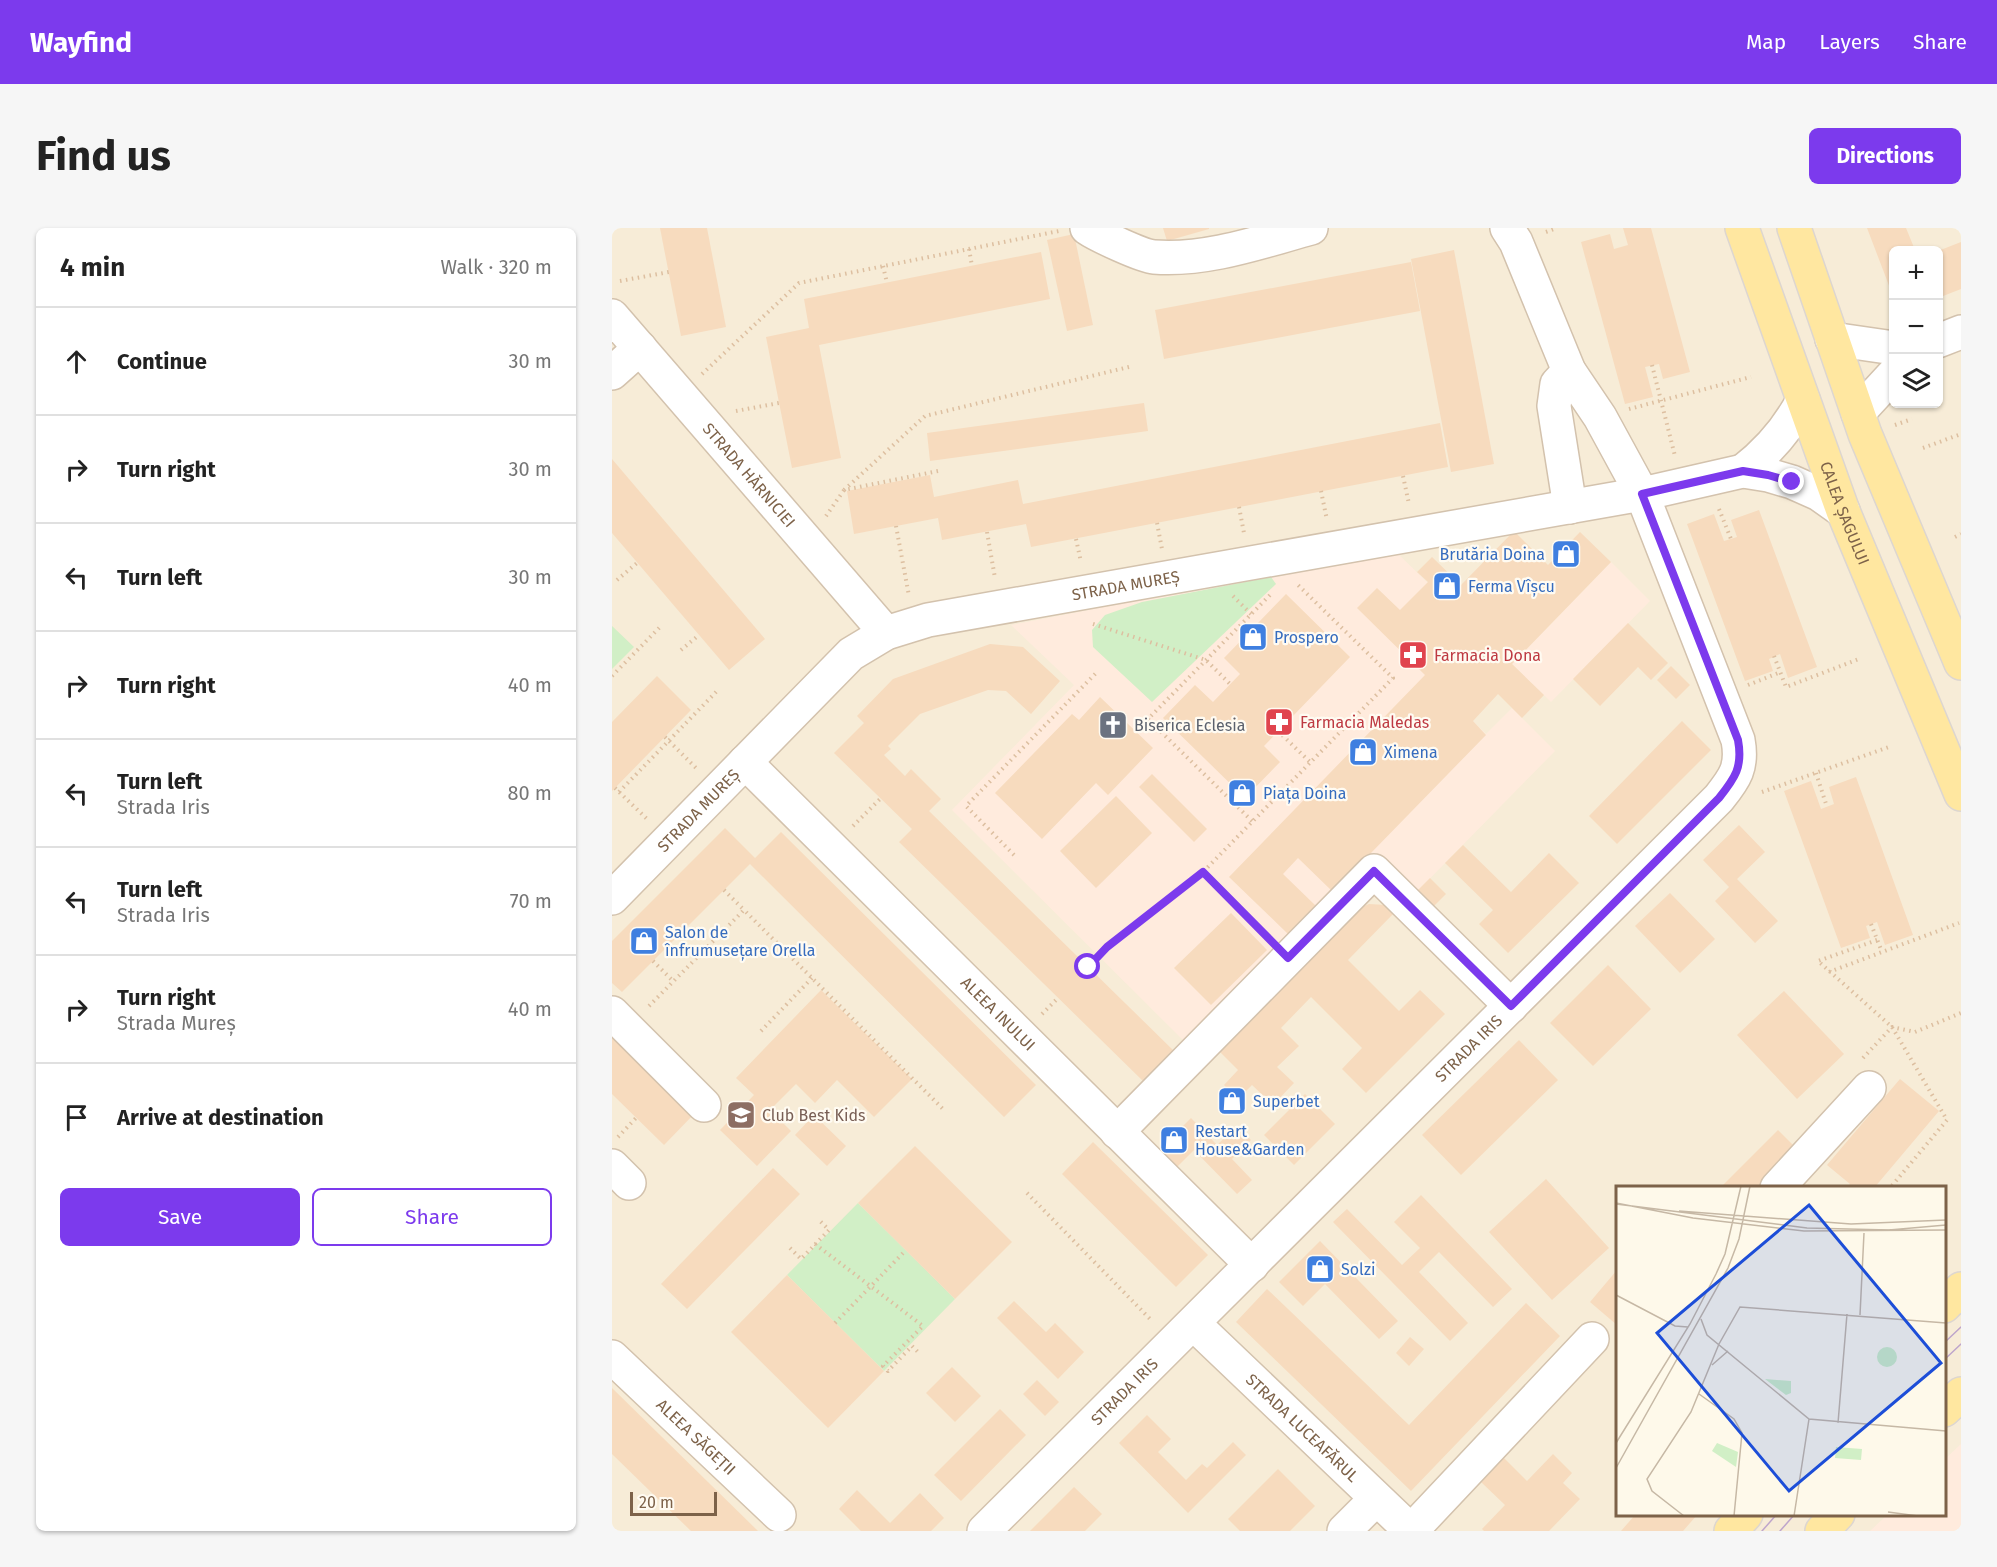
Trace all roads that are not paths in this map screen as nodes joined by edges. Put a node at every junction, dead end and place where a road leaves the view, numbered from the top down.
1 (1311, 228) edge
2 (1507, 228) edge
3 (1742, 228) edge
4 (1794, 228) edge
5 (1074, 229) edge
6 (612, 316) edge
7 (1961, 332) edge
8 (1832, 339) junction
9 (1943, 339) edge
10 (1889, 347) edge
11 (640, 348) junction
12 (1569, 371) junction
13 (612, 373) edge
14 (1889, 378) edge
15 (1803, 400) junction
16 (1858, 413) junction
17 (1743, 471) junction
18 (1642, 494) junction
19 (1570, 507) junction
20 (1844, 511) junction
21 (886, 633) junction
22 (1961, 663) edge
23 (746, 762) junction
24 (1961, 794) edge
25 (612, 898) edge
26 (1511, 1006) junction
27 (619, 1021) edge
28 (1869, 1088) dead end
29 (704, 1105) dead end
30 (1118, 1132) junction
31 (1779, 1186) edge
32 (1251, 1265) junction
33 (1961, 1289) edge
34 (1946, 1304) edge
35 (1184, 1334) junction
36 (1592, 1339) dead end
37 (612, 1357) edge
38 (1961, 1394) edge
39 (1946, 1408) edge
40 (1376, 1499) junction
41 (779, 1515) dead end
42 (1745, 1516) edge
43 (1837, 1516) edge
44 (984, 1531) edge
45 (1344, 1531) edge
46 (1411, 1531) edge
47 (1731, 1531) edge
48 (1822, 1531) edge

1 - 5 street
2 - 12 street, STRADA IRIS
3 - 15 main road, CALEA ȘAGULUI
4 - 8 main road
6 - 11 street, STRADA HĂRNICIEI
7 - 9 street
8 - 10 street
8 - 16 main road
11 - 13 street
11 - 21 street, STRADA HĂRNICIEI
12 - 18 street, STRADA IRIS
12 - 19 street
14 - 16 street
15 - 17 street, STRADA MUREȘ
15 - 20 main road, CALEA ȘAGULUI
16 - 22 main road
17 - 18 street, STRADA MUREȘ
17 - 20 street, STRADA MUREȘ
18 - 19 street, STRADA MUREȘ
18 - 26 street, STRADA IRIS
19 - 21 street, STRADA MUREȘ
20 - 24 main road, CALEA ȘAGULUI
21 - 23 street, STRADA MUREȘ
23 - 25 street, STRADA MUREȘ
23 - 30 street, ALEEA INULUI
26 - 30 street
26 - 32 street, STRADA IRIS
27 - 29 street
28 - 31 street
30 - 32 street, ALEEA INULUI
32 - 35 street, STRADA IRIS
33 - 34 main road
35 - 40 street, STRADA LUCEAFĂRUL
35 - 44 street, STRADA IRIS
36 - 46 street
37 - 41 street, ALEEA SĂGEȚII
38 - 39 main road
40 - 45 street
40 - 46 street, STRADA LUCEAFĂRUL
42 - 47 main road
43 - 48 main road

